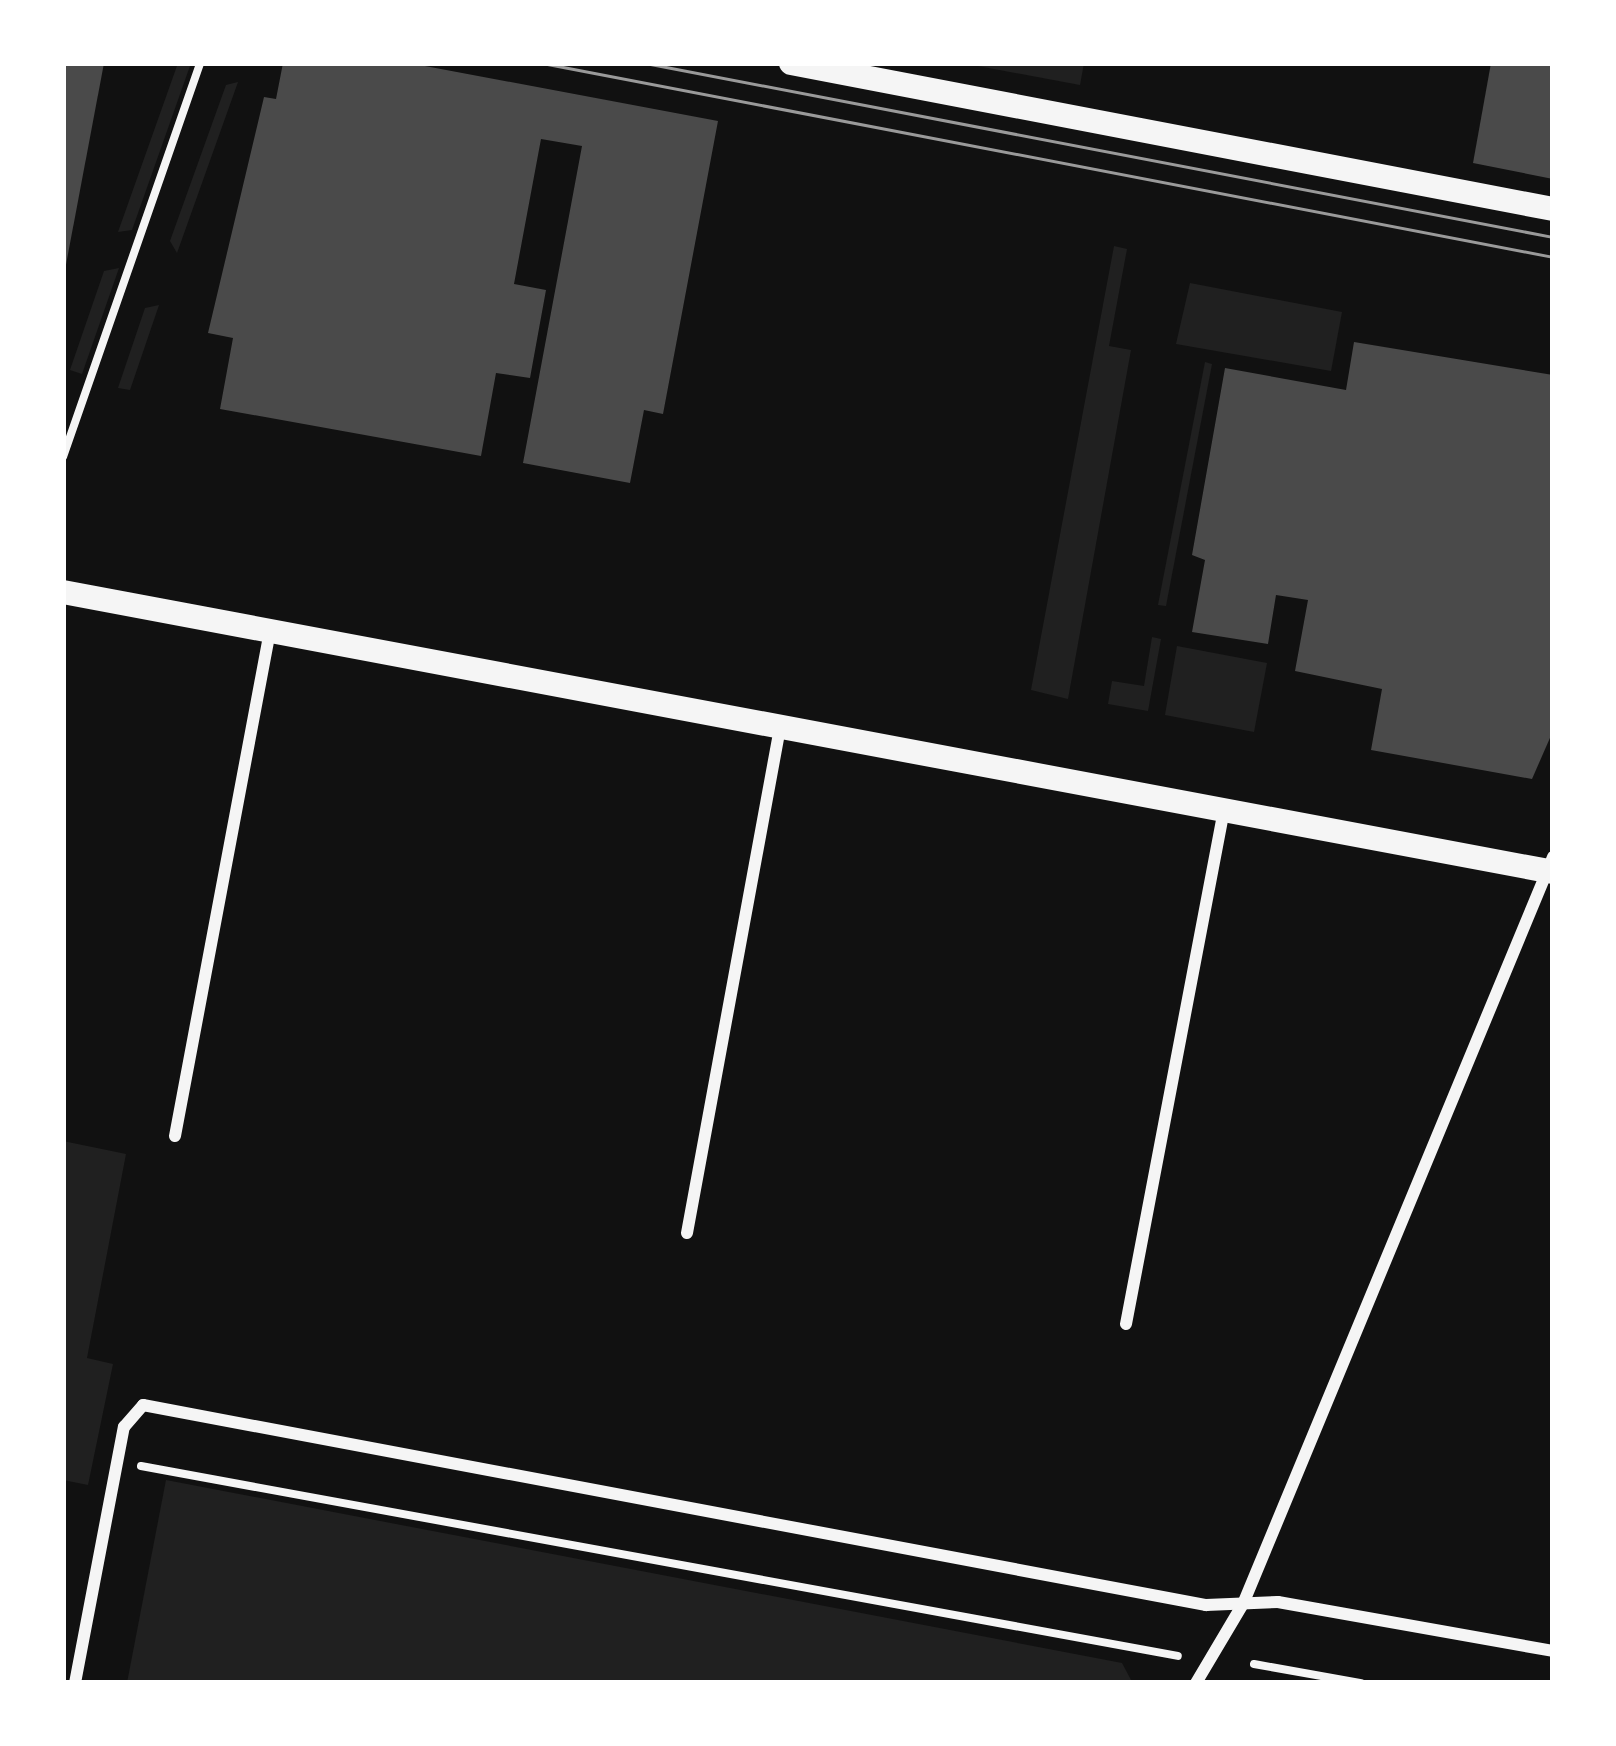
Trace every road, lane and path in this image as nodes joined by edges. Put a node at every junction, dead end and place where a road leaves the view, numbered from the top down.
1 (200, 63) edge
2 (791, 63) edge
3 (1553, 208) edge
4 (63, 457) edge
5 (63, 592) edge
6 (270, 631) junction
7 (780, 727) junction
8 (1224, 810) junction
9 (1551, 867) edge
10 (175, 1136) dead end
11 (688, 1233) dead end
12 (1126, 1324) dead end
13 (136, 1465) dead end
14 (1243, 1604) junction
15 (1553, 1651) edge
16 (1178, 1656) dead end
17 (1254, 1664) dead end
18 (75, 1683) edge
19 (1196, 1683) edge
20 (1361, 1683) edge

1 - 4 path
2 - 3 main road
5 - 6 main road
6 - 7 main road
6 - 10 street
7 - 8 main road
7 - 11 street
8 - 9 main road
8 - 12 street
9 - 14 street
13 - 16 path
14 - 15 street
14 - 18 street
14 - 19 street
17 - 20 path

